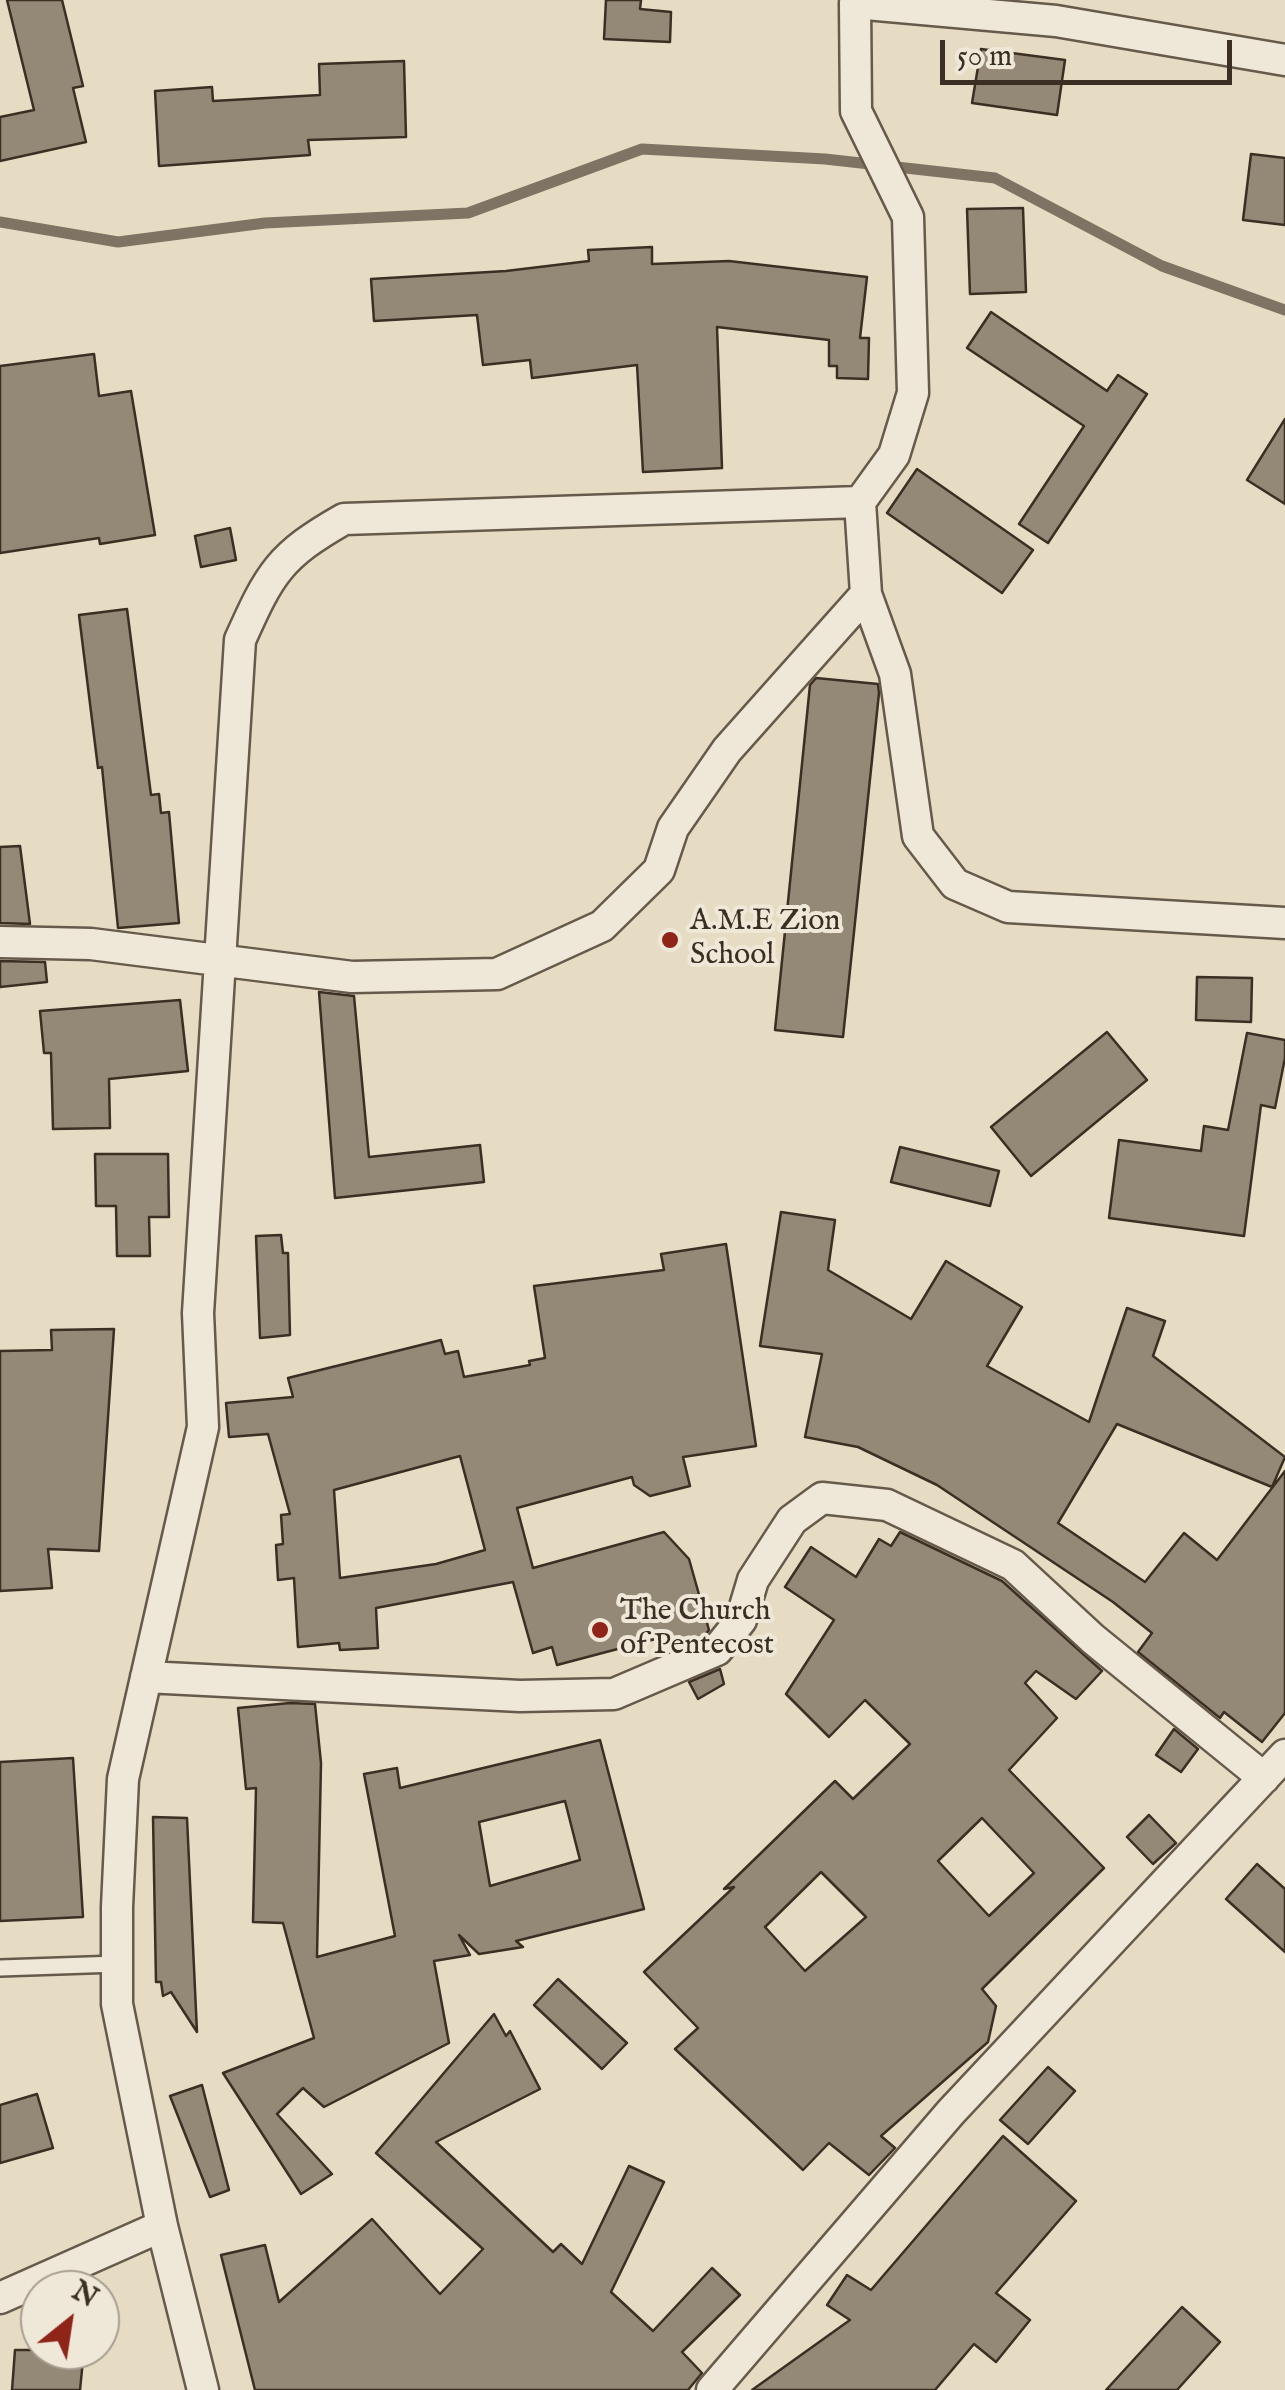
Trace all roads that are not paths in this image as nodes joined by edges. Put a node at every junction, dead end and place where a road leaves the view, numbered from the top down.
1 (851, 1) edge
2 (1285, 60) edge
3 (860, 502) junction
4 (866, 594) junction
5 (1285, 923) edge
6 (0, 942) edge
7 (220, 961) junction
8 (146, 1676) junction
9 (1285, 1755) edge
10 (1264, 1778) junction
11 (117, 1964) junction
12 (0, 1968) edge
13 (162, 2226) junction
14 (0, 2298) edge
15 (203, 2390) edge
16 (712, 2390) edge

1 - 2 street
1 - 3 street
3 - 4 street
3 - 7 street
4 - 5 street
4 - 7 street
6 - 7 street
7 - 8 street
8 - 10 street
8 - 11 street
9 - 10 street
10 - 16 street
11 - 12 lane
11 - 13 street
13 - 14 street
13 - 15 street

